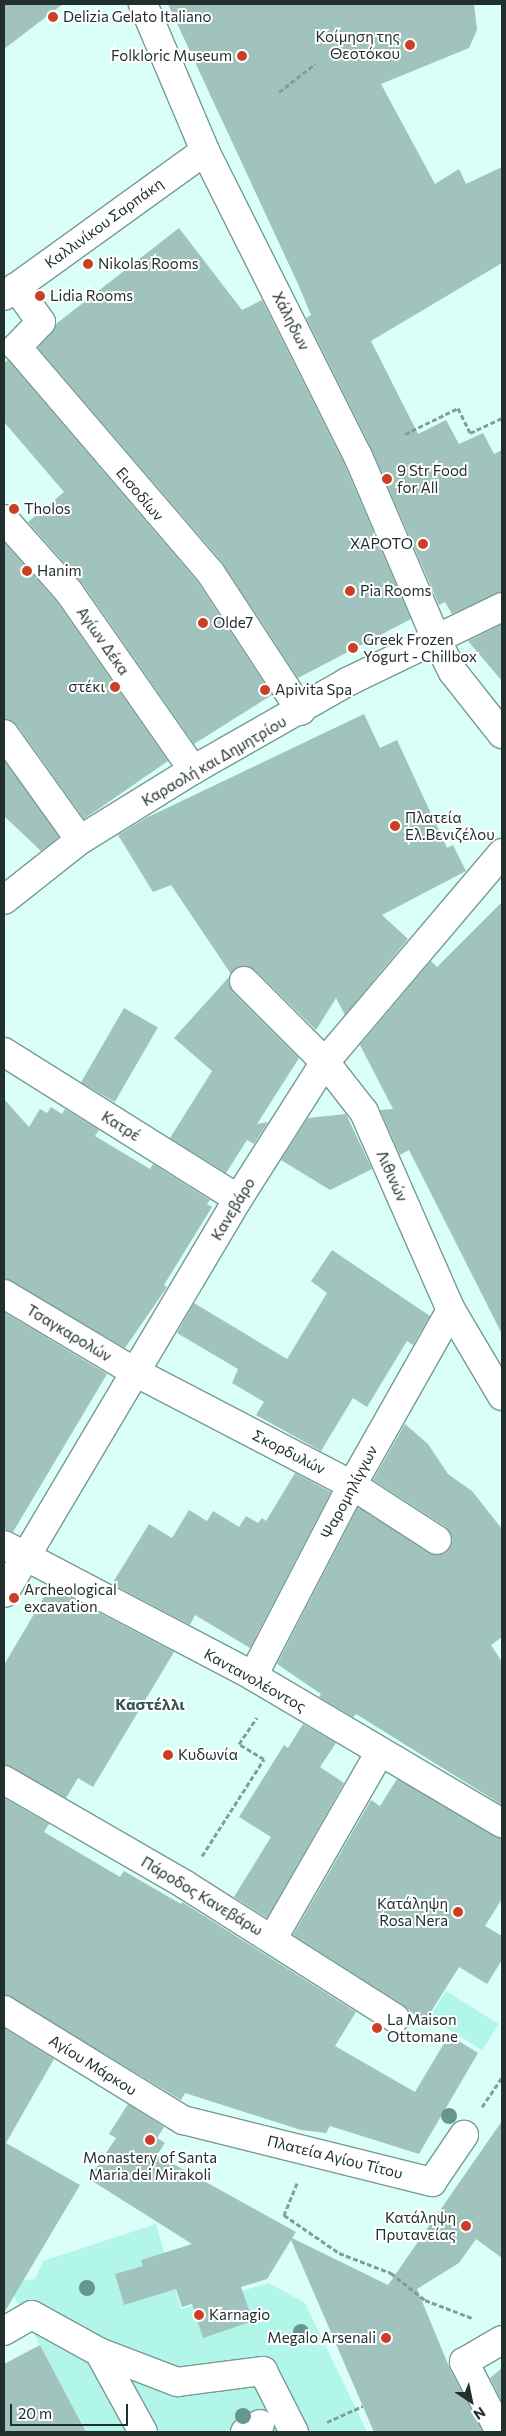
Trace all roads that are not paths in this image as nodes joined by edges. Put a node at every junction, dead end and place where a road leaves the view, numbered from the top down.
1 (143, 4) edge
2 (205, 151) junction
3 (10, 291) edge
4 (4, 519) edge
5 (502, 607) edge
6 (436, 639) junction
7 (301, 711) junction
8 (4, 734) edge
9 (502, 734) edge
10 (193, 770) junction
11 (80, 840) junction
12 (502, 853) edge
13 (8, 892) edge
14 (244, 981) dead end
15 (4, 1052) edge
16 (325, 1062) junction
17 (238, 1199) junction
18 (4, 1294) edge
19 (451, 1310) junction
20 (135, 1372) junction
21 (502, 1396) edge
22 (352, 1485) junction
23 (437, 1540) dead end
24 (14, 1551) edge
25 (4, 1592) edge
26 (264, 1683) junction
27 (380, 1752) junction
28 (4, 1780) edge
29 (502, 1823) edge
30 (272, 1938) junction
31 (4, 2010) edge
32 (395, 2018) dead end
33 (183, 2120) joint
34 (464, 2135) dead end
35 (4, 2331) edge
36 (499, 2342) edge
37 (100, 2352) junction
38 (143, 2432) edge
39 (294, 2432) edge
40 (500, 2432) edge

1 - 2 street, Χάληδων
2 - 3 street, Καλλινίκου Σαρπάκη
2 - 6 street, Χάληδων
3 - 7 street, Εισοδίων
4 - 10 street, Αγίων Δέκα
5 - 6 street, Καραολή και Δημητρίου
6 - 7 street, Καραολή και Δημητρίου
6 - 9 street, Χάληδων
7 - 10 street, Καραολή και Δημητρίου
8 - 11 street
10 - 11 street, Καραολή και Δημητρίου
11 - 13 street, Καραολή και Δημητρίου
12 - 16 street, Κανεβάρο
14 - 16 street, Λιθινών
15 - 17 street, Κατρέ
16 - 17 street, Κανεβάρο
16 - 19 street, Λιθινών
17 - 20 street, Κανεβάρο
18 - 20 street, Τσαγκαρολών
19 - 21 street, Λιθινών
19 - 22 street, Ψαρομηλίγγων
20 - 22 street, Σκορδυλών
20 - 24 street, Κανεβάρο
22 - 23 street, Σκορδυλών
22 - 26 street, Ψαρομηλίγγων
24 - 25 street, Κανεβάρο
24 - 26 street, Καντανολέοντος
26 - 27 street, Καντανολέοντος
27 - 29 street, Καντανολέοντος
27 - 30 street
28 - 30 street, Πάροδος Κανεβάρω
30 - 32 street, Πάροδος Κανεβάρω
31 - 33 street, Αγίου Μάρκου
33 - 34 street, Πλατεία Αγίου Τίτου
35 - 37 street
36 - 40 street
37 - 38 street
37 - 39 street

